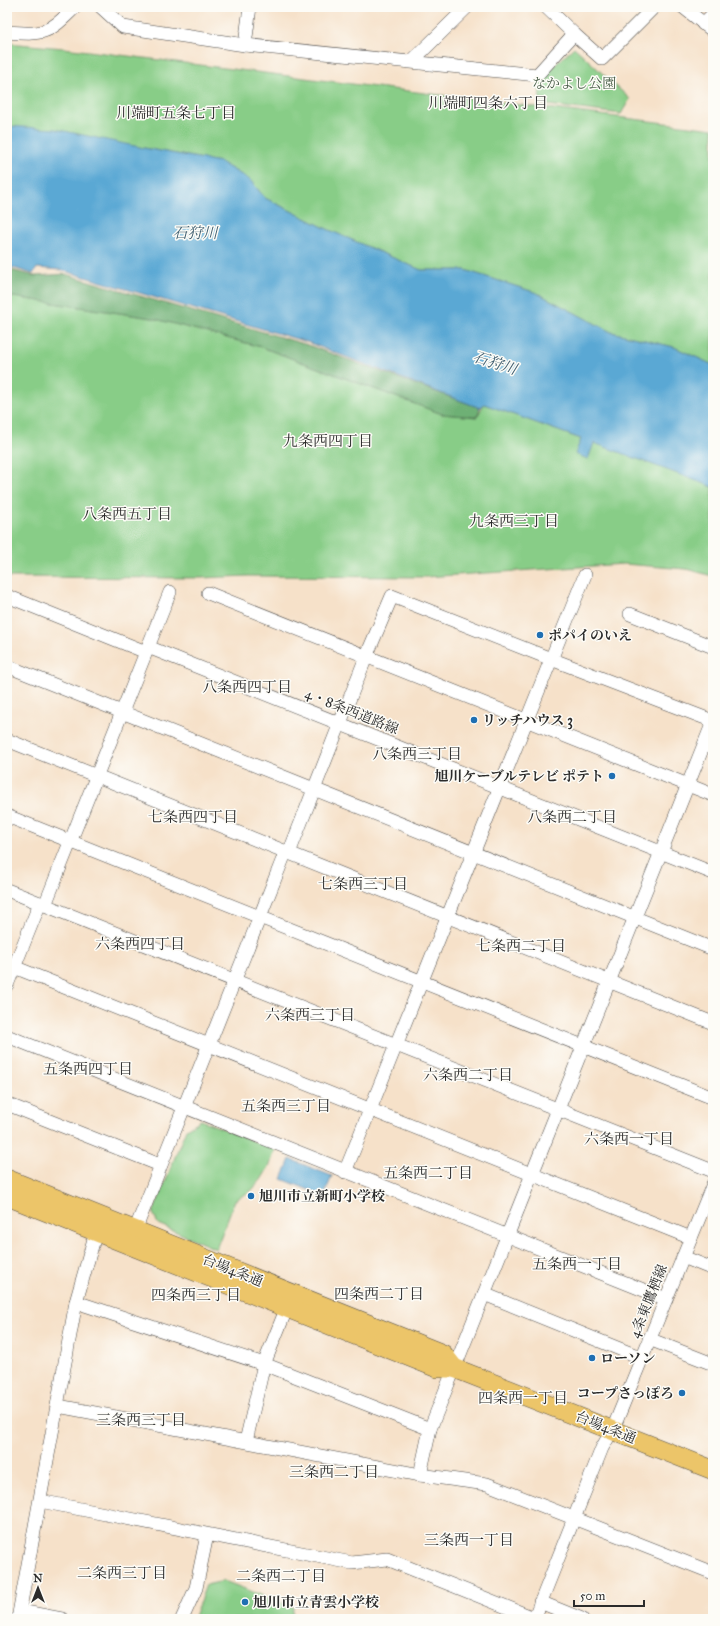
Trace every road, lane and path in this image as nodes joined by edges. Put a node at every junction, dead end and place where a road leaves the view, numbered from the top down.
1 (75, 7) edge
2 (101, 7) edge
3 (250, 7) edge
4 (467, 7) edge
5 (546, 7) edge
6 (654, 7) edge
7 (683, 7) edge
8 (713, 14) edge
9 (708, 27) edge
10 (7, 32) edge
11 (574, 34) junction
12 (245, 45) junction
13 (412, 61) junction
14 (585, 574) dead end
15 (170, 592) dead end
16 (208, 593) dead end
17 (7, 596) edge
18 (630, 614) dead end
19 (713, 647) edge
20 (147, 650) junction
21 (366, 657) junction
22 (551, 659) junction
23 (7, 666) edge
24 (122, 712) junction
25 (526, 721) junction
26 (713, 722) edge
27 (341, 724) junction
28 (7, 740) edge
29 (97, 776) junction
30 (688, 785) junction
31 (499, 787) junction
32 (314, 789) junction
33 (713, 795) edge
34 (7, 816) edge
35 (70, 841) junction
36 (287, 852) junction
37 (661, 852) junction
38 (473, 853) junction
39 (713, 873) edge
40 (7, 890) edge
41 (42, 904) junction
42 (447, 916) junction
43 (260, 917) junction
44 (634, 918) junction
45 (713, 949) edge
46 (14, 967) junction
47 (234, 980) junction
48 (421, 981) junction
49 (609, 981) junction
50 (7, 985) edge
51 (713, 1023) edge
52 (7, 1036) edge
53 (208, 1044) junction
54 (396, 1045) junction
55 (583, 1046) junction
56 (713, 1098) edge
57 (7, 1104) edge
58 (183, 1107) junction
59 (370, 1110) junction
60 (558, 1110) junction
61 (160, 1165) junction
62 (713, 1171) edge
63 (345, 1172) junction
64 (532, 1175) junction
65 (7, 1179) edge
66 (713, 1184) edge
67 (7, 1196) edge
68 (98, 1224) junction
69 (507, 1237) junction
70 (132, 1238) junction
71 (691, 1238) junction
72 (683, 1258) junction
73 (713, 1269) edge
74 (484, 1294) junction
75 (666, 1300) junction
76 (289, 1301) junction
77 (76, 1302) junction
78 (650, 1339) junction
79 (642, 1358) junction
80 (264, 1364) junction
81 (713, 1364) edge
82 (454, 1368) junction
83 (58, 1406) junction
84 (430, 1429) junction
85 (613, 1430) junction
86 (246, 1441) junction
87 (713, 1470) edge
88 (420, 1475) junction
89 (40, 1501) junction
90 (574, 1518) junction
91 (207, 1535) junction
92 (713, 1573) edge
93 (540, 1602) junction
94 (19, 1615) edge
95 (534, 1618) edge
96 (62, 1619) edge
97 (182, 1619) edge
98 (582, 1619) edge

1 - 10 street
2 - 12 street
3 - 12 street
4 - 13 street
5 - 11 street
6 - 11 street
7 - 9 street
8 - 9 street
11 - 13 street
12 - 13 street
14 - 22 street
15 - 20 street
16 - 21 street
17 - 20 street, 4・8条西道路線
18 - 19 street
20 - 24 street
20 - 27 street, 4・8条西道路線
21 - 22 street
21 - 25 street
21 - 27 street
22 - 25 street
22 - 26 street
23 - 24 street
24 - 29 street
24 - 32 street
25 - 30 street
25 - 31 street
26 - 30 street
27 - 31 street, 4・8条西道路線
27 - 32 street
28 - 29 street
29 - 35 street
29 - 36 street
30 - 33 street
30 - 37 street
31 - 37 street, 4・8条西道路線
31 - 38 street
32 - 36 street
32 - 38 street
34 - 35 street
35 - 41 street
35 - 43 street
36 - 42 street
36 - 43 street
37 - 39 street, 4・8条西道路線
37 - 44 street
38 - 42 street
38 - 44 street
40 - 41 street
41 - 46 street
41 - 47 street
42 - 48 street
42 - 49 street
43 - 47 street
43 - 48 street
44 - 45 street
44 - 49 street
46 - 50 street
46 - 53 street
47 - 53 street
47 - 54 street
48 - 54 street
48 - 55 street
49 - 51 street
49 - 55 street
52 - 58 street
53 - 58 street
53 - 59 street
54 - 59 street
54 - 60 street
55 - 56 street
55 - 60 street
57 - 61 street
58 - 61 street
58 - 63 street
59 - 63 street
59 - 64 street
60 - 62 street
60 - 64 street
61 - 70 street
63 - 69 street
64 - 69 street
64 - 71 street
65 - 68 highway, 台場4条通
66 - 71 street, 4条東鷹栖線
67 - 68 highway, 台場4条通
68 - 70 highway, 台場4条通
68 - 77 street
69 - 74 street
69 - 75 street
70 - 76 highway, 台場4条通
71 - 72 street, 4条東鷹栖線
72 - 73 street
72 - 75 street, 4条東鷹栖線
74 - 79 street
74 - 82 street
75 - 78 street, 4条東鷹栖線
76 - 80 street
76 - 82 highway, 台場4条通
77 - 80 street
77 - 83 street
78 - 79 street, 4条東鷹栖線
78 - 81 street
79 - 85 street, 4条東鷹栖線
80 - 84 street
80 - 86 street
82 - 84 street
82 - 85 highway, 台場4条通
83 - 86 street
83 - 89 street
84 - 88 street
85 - 87 highway, 台場4条通
85 - 90 street, 4条東鷹栖線
86 - 88 street
88 - 90 street
89 - 91 street
89 - 94 street
90 - 92 street
90 - 93 street, 4条東鷹栖線
91 - 95 street
91 - 97 street
93 - 95 street, 4条東鷹栖線
93 - 98 street
94 - 96 street

